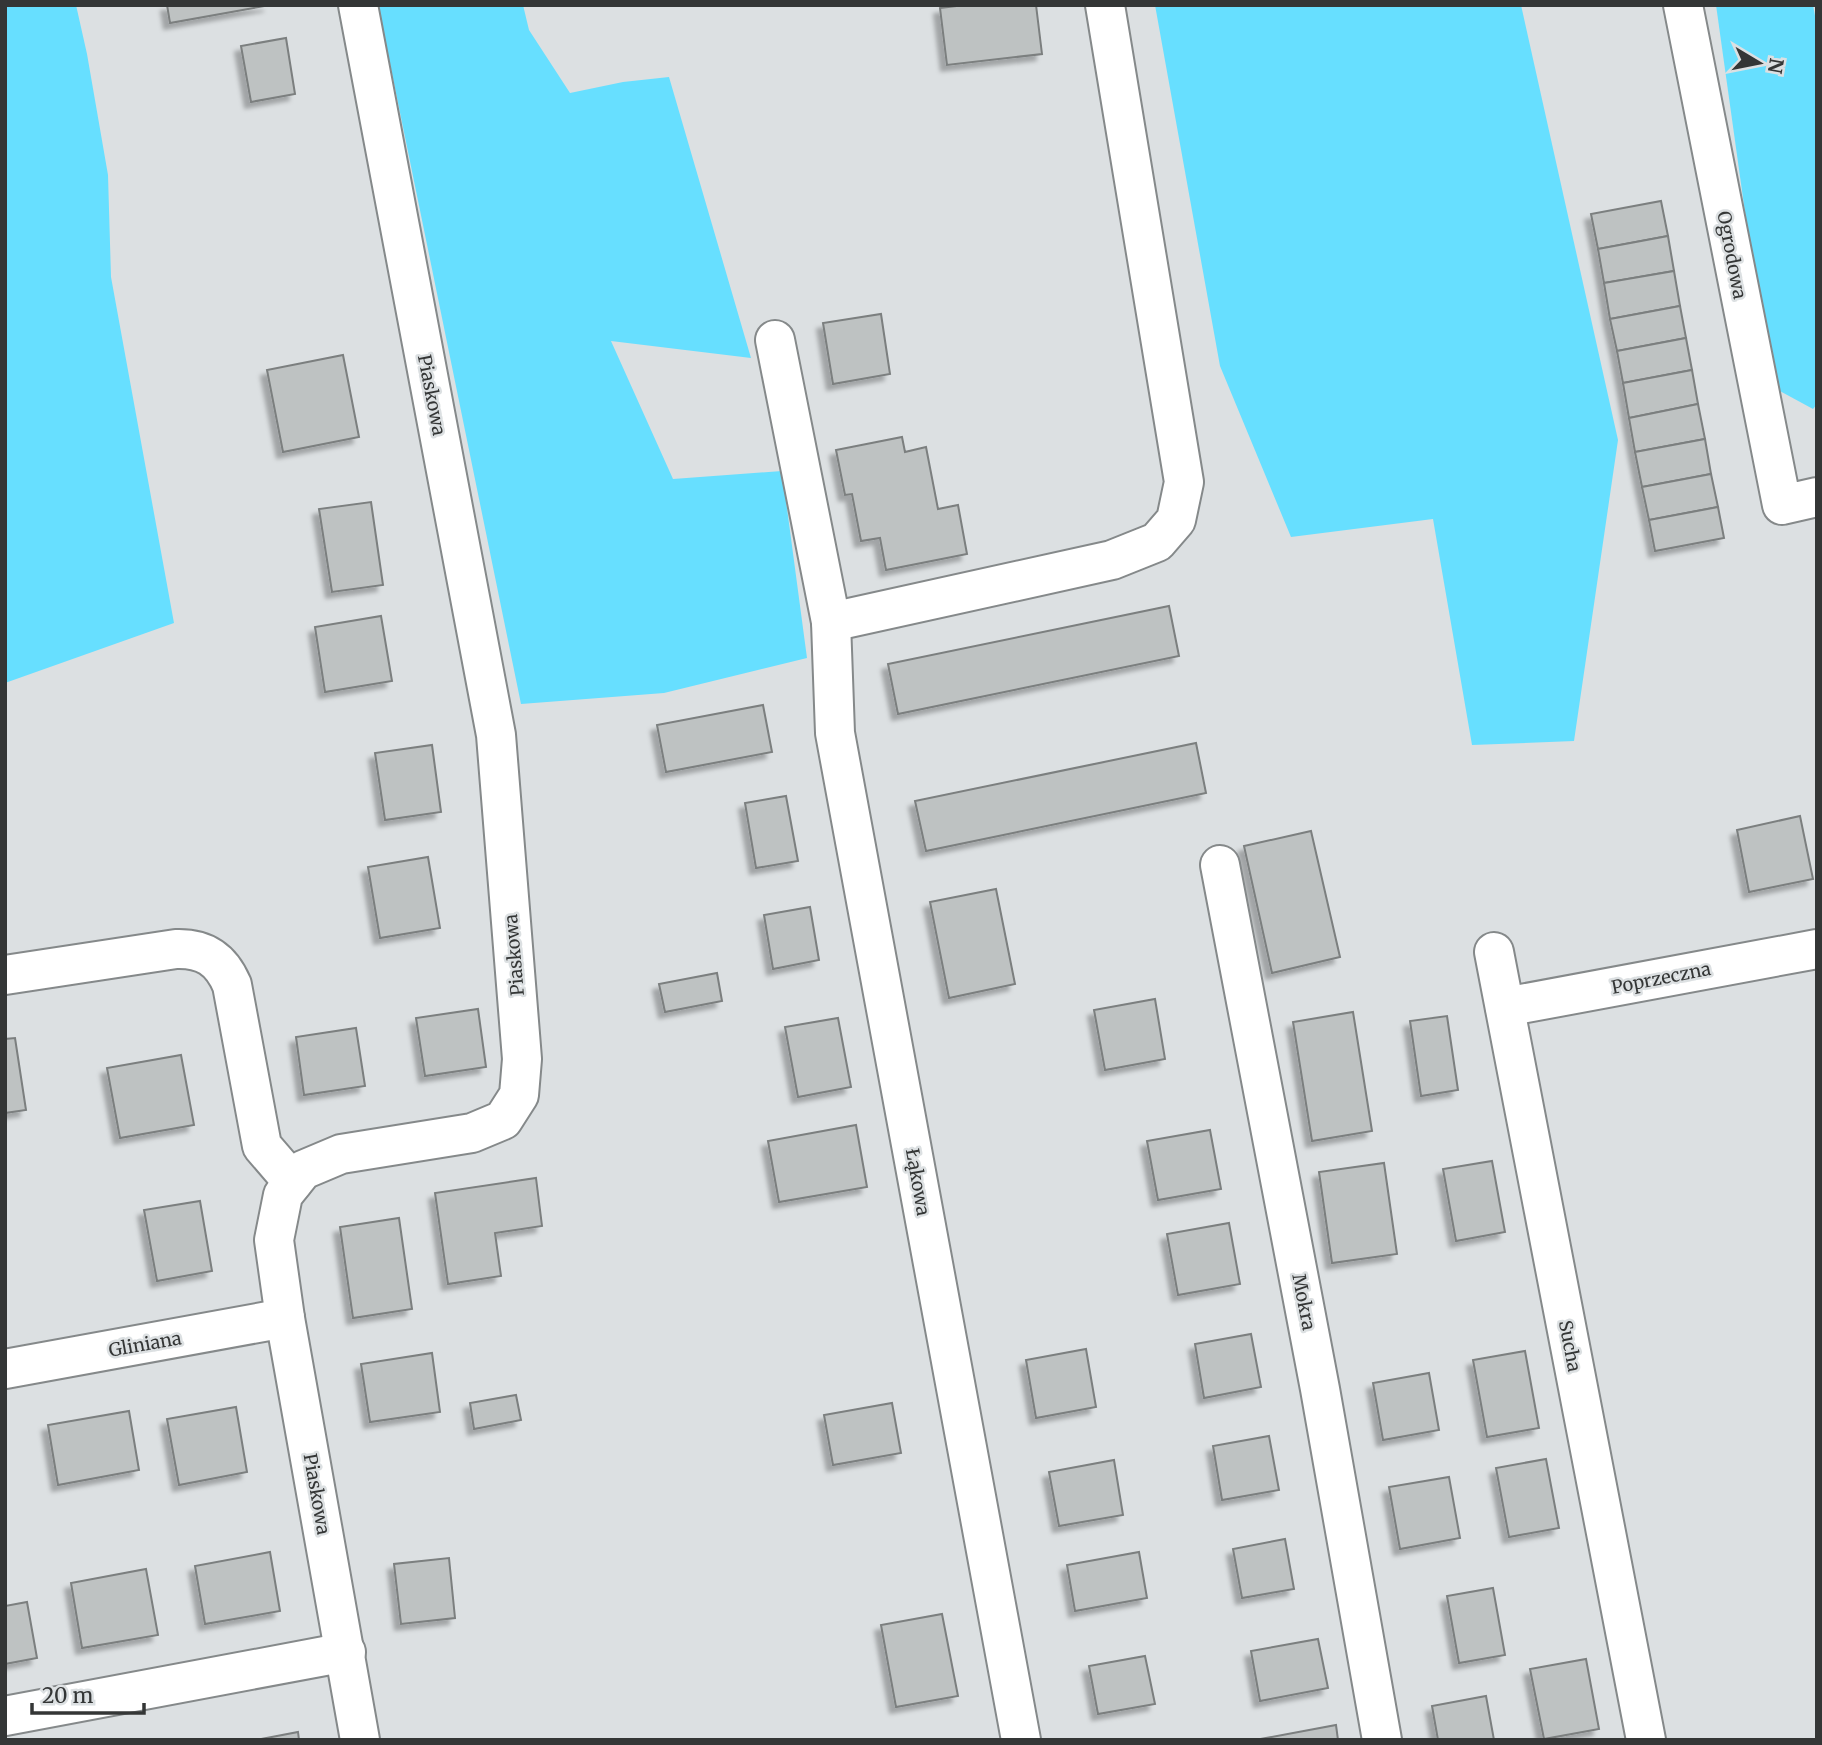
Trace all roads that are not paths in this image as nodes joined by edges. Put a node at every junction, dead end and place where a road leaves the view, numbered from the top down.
1 (358, 5) edge
2 (1105, 5) edge
3 (1683, 5) edge
4 (775, 340) dead end
5 (1799, 501) edge
6 (831, 622) junction
7 (1220, 865) dead end
8 (1817, 949) edge
9 (1494, 952) dead end
10 (5, 975) edge
11 (1505, 1007) junction
12 (293, 1182) junction
13 (285, 1318) junction
14 (5, 1368) edge
15 (346, 1652) junction
16 (5, 1716) edge
17 (360, 1740) edge
18 (1021, 1740) edge
19 (1382, 1740) edge
20 (1646, 1740) edge

1 - 12 street, Piaskowa
2 - 6 street
3 - 5 street, Ogrodowa
4 - 6 street, Łąkowa
6 - 18 street, Łąkowa
7 - 19 street, Mokra
8 - 11 street, Poprzeczna
9 - 11 street, Sucha
10 - 12 street
11 - 20 street, Sucha
12 - 13 street, Piaskowa
13 - 14 street, Gliniana
13 - 15 street, Piaskowa
15 - 16 street
15 - 17 street, Piaskowa

